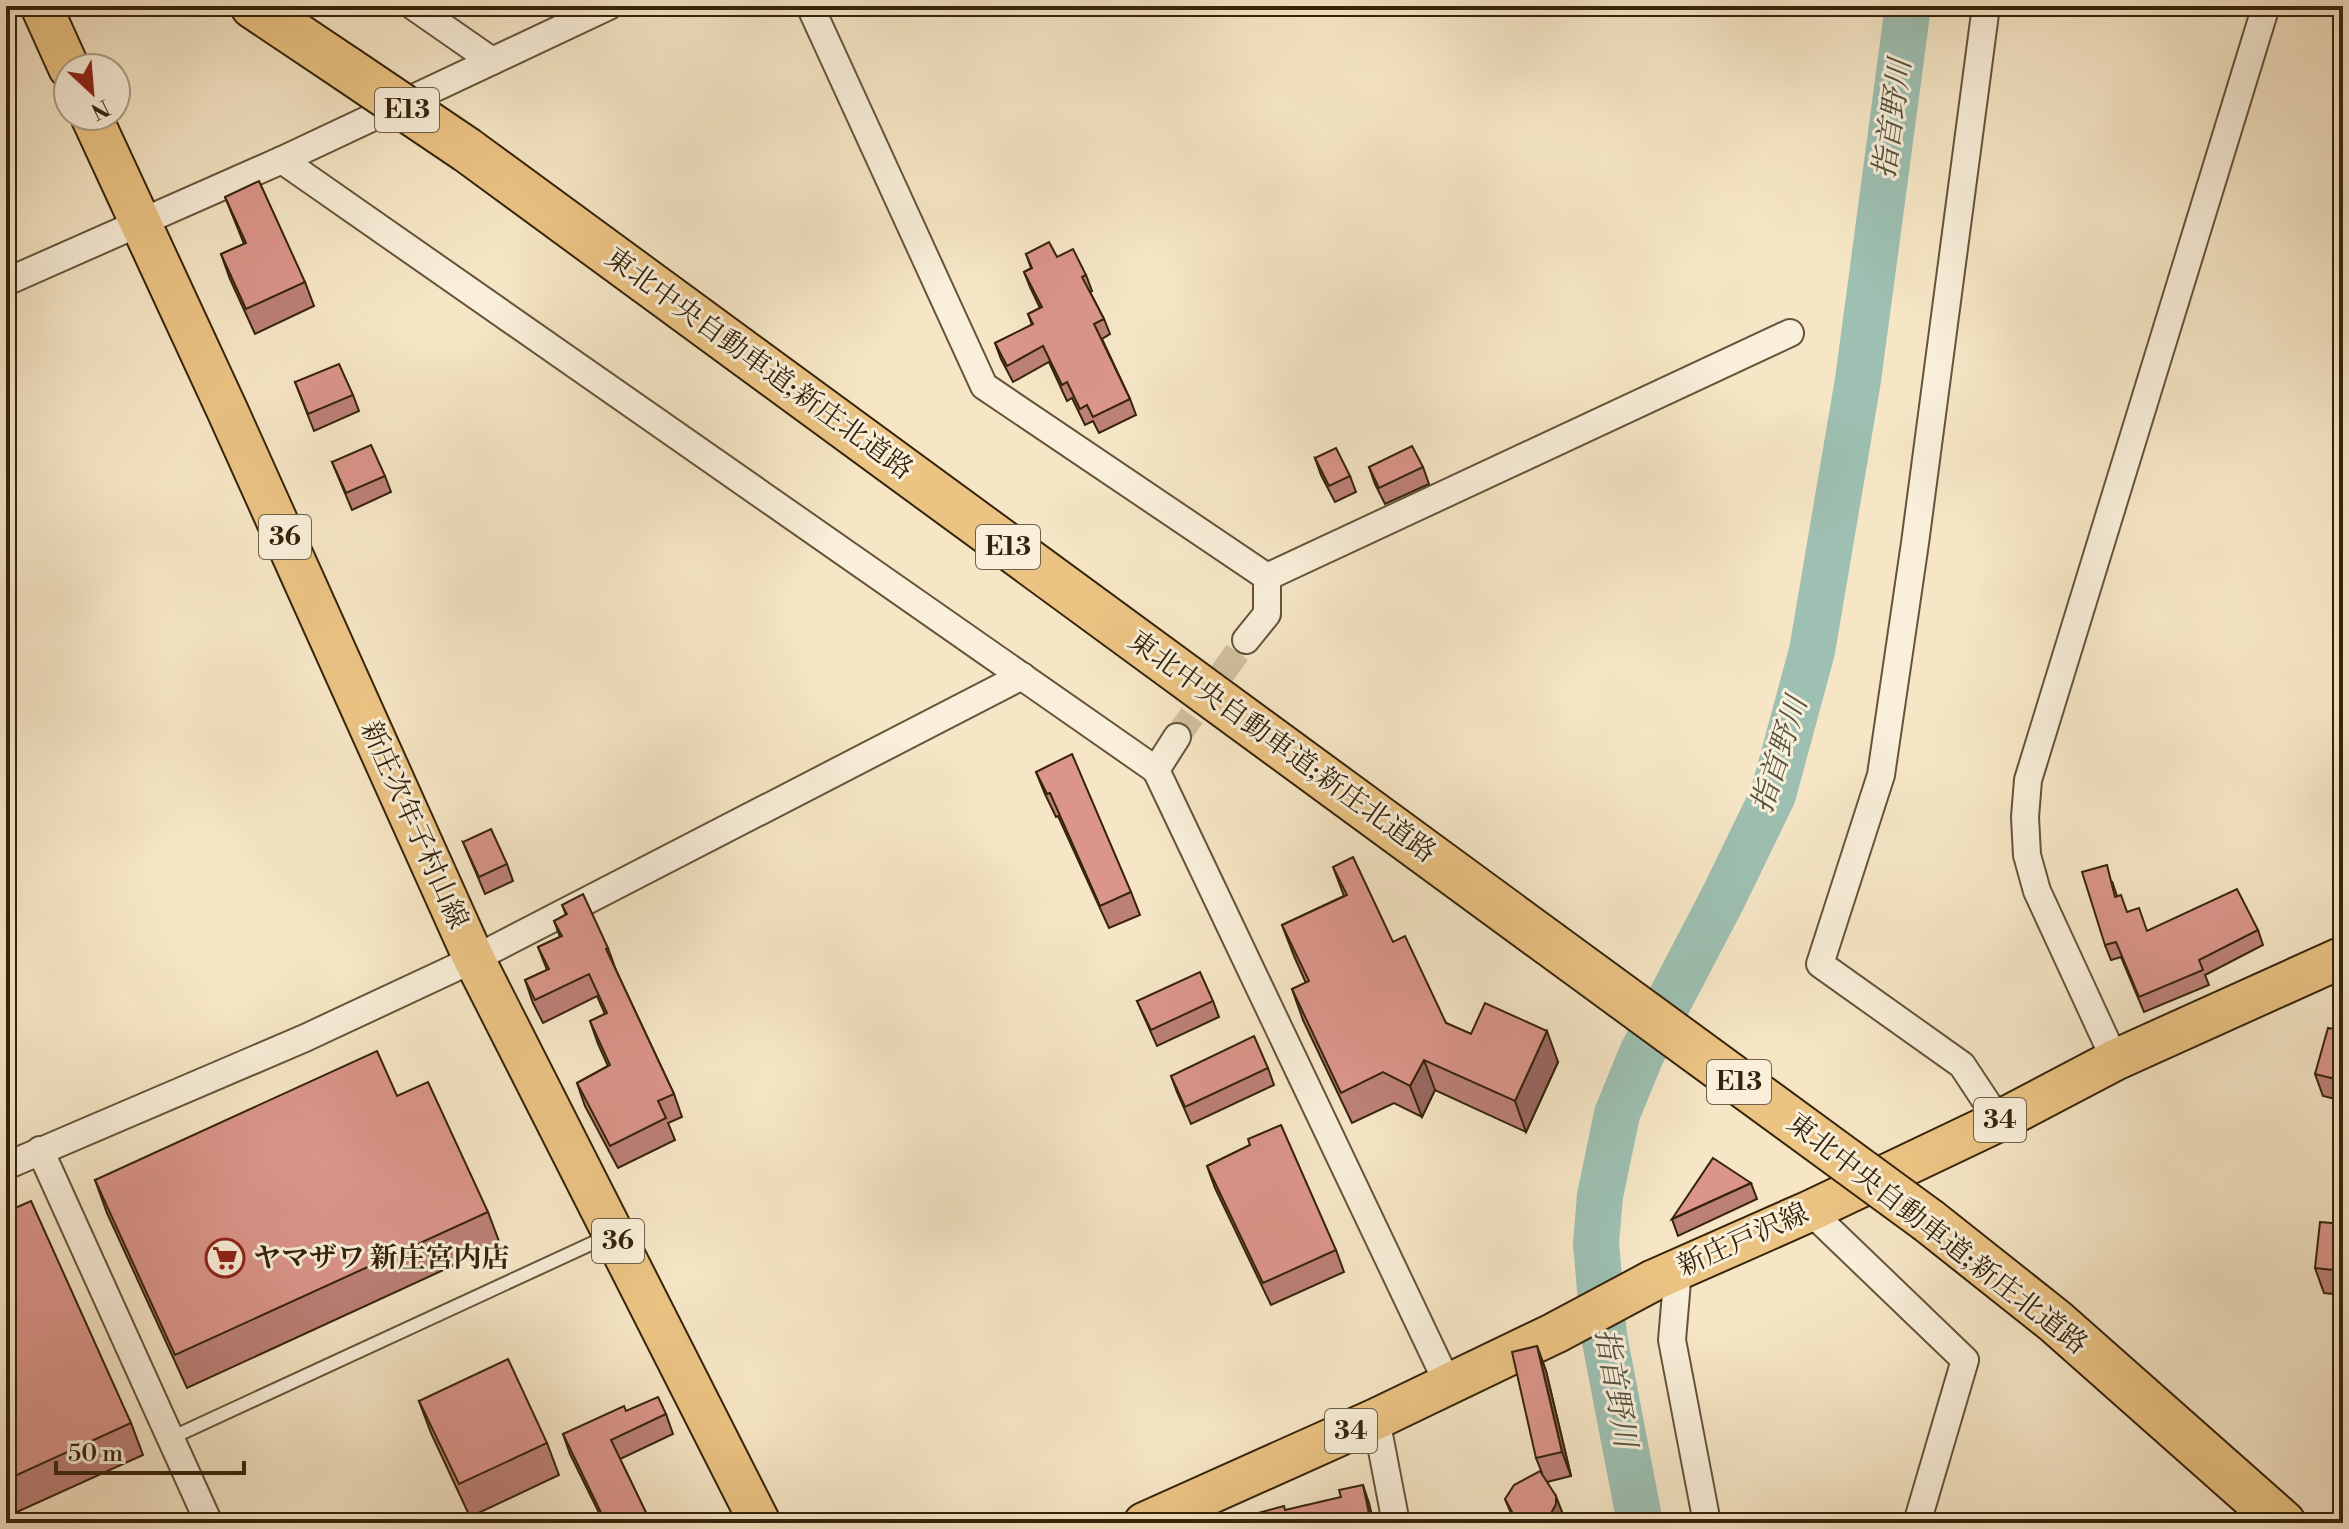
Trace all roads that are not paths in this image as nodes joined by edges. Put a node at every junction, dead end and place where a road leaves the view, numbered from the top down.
1 (41, 6) edge
2 (253, 6) edge
3 (413, 6) edge
4 (609, 6) edge
5 (810, 6) edge
6 (1986, 6) edge
7 (2266, 6) edge
8 (62, 52) edge
9 (492, 61) junction
10 (98, 132) edge
11 (282, 160) junction
12 (141, 223) junction
13 (6, 282) edge
14 (1790, 333) dead end
15 (1267, 577) junction
16 (1246, 640) tunnel mouth
17 (1022, 676) junction
18 (1177, 737) tunnel mouth
19 (1156, 770) junction
20 (2343, 957) edge
21 (474, 959) junction
22 (2115, 1060) junction
23 (1999, 1121) junction
24 (40, 1150) junction
25 (6, 1166) edge
26 (1810, 1211) junction
27 (614, 1233) junction
28 (1666, 1275) junction
29 (1448, 1384) junction
30 (1376, 1419) junction
31 (171, 1438) junction
32 (1188, 1515) edge
33 (209, 1523) edge
34 (760, 1523) edge
35 (1144, 1523) edge
36 (1396, 1523) edge
37 (1707, 1523) edge
38 (1917, 1523) edge
39 (2283, 1523) edge

1 - 8 main road
2 - 39 highway, 東北中央自動車道;新庄北道路 / E13, bridge
3 - 9 street
4 - 9 street
5 - 15 street
6 - 23 street
7 - 22 street
9 - 11 street
10 - 12 main road, 新庄次年子村山線 / 36
11 - 12 street
11 - 17 street
12 - 13 street
12 - 21 main road, 新庄次年子村山線 / 36
14 - 15 street
15 - 16 street
17 - 19 street
17 - 21 street
18 - 19 street
19 - 29 street
20 - 22 main road, 新庄戸沢線 / 34
21 - 24 street
21 - 27 main road, 新庄次年子村山線 / 36
22 - 23 main road, 新庄戸沢線 / 34
23 - 26 main road, 新庄戸沢線 / 34
24 - 25 street
24 - 31 street
26 - 28 main road, 新庄戸沢線 / 34
26 - 38 street
27 - 31 lane
27 - 34 main road, 新庄次年子村山線 / 36
28 - 29 main road, 新庄戸沢線 / 34
28 - 37 street
29 - 30 main road, 新庄戸沢線 / 34
30 - 32 main road, 新庄戸沢線 / 34
30 - 36 street
31 - 33 street
32 - 35 main road, 新庄戸沢線 / 34

